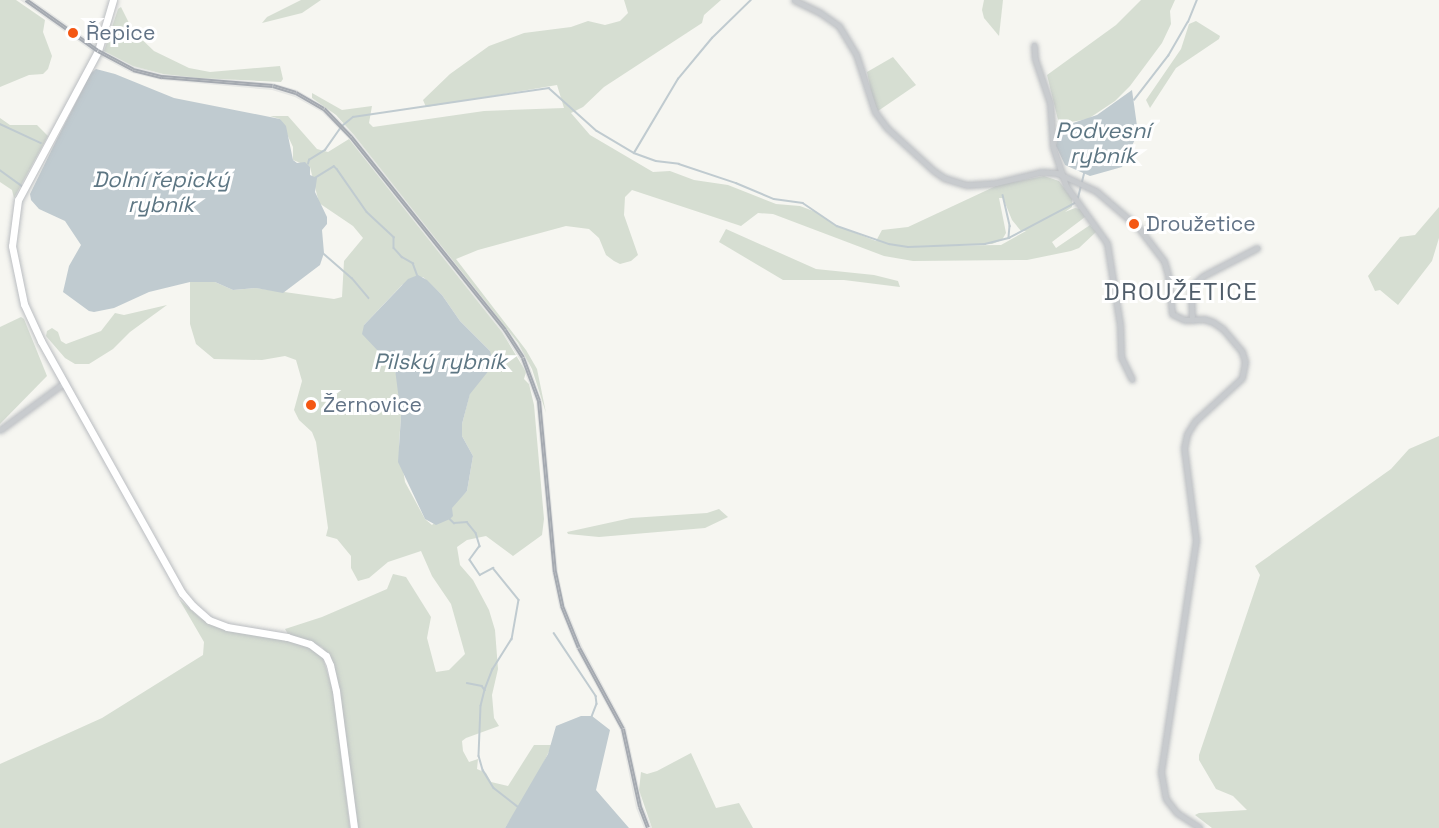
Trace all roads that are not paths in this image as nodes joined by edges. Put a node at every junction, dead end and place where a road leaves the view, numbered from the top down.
1 (113, 0) edge
2 (794, 0) edge
3 (1034, 45) dead end
4 (1062, 174) junction
5 (1257, 248) dead end
6 (1192, 320) junction
7 (1132, 380) dead end
8 (65, 382) junction
9 (0, 430) edge
10 (354, 828) edge
11 (1200, 828) edge

1 - 8 main road
2 - 4 street
3 - 4 street
4 - 6 street
4 - 7 street
5 - 6 street
6 - 11 street
8 - 9 street
8 - 10 main road

